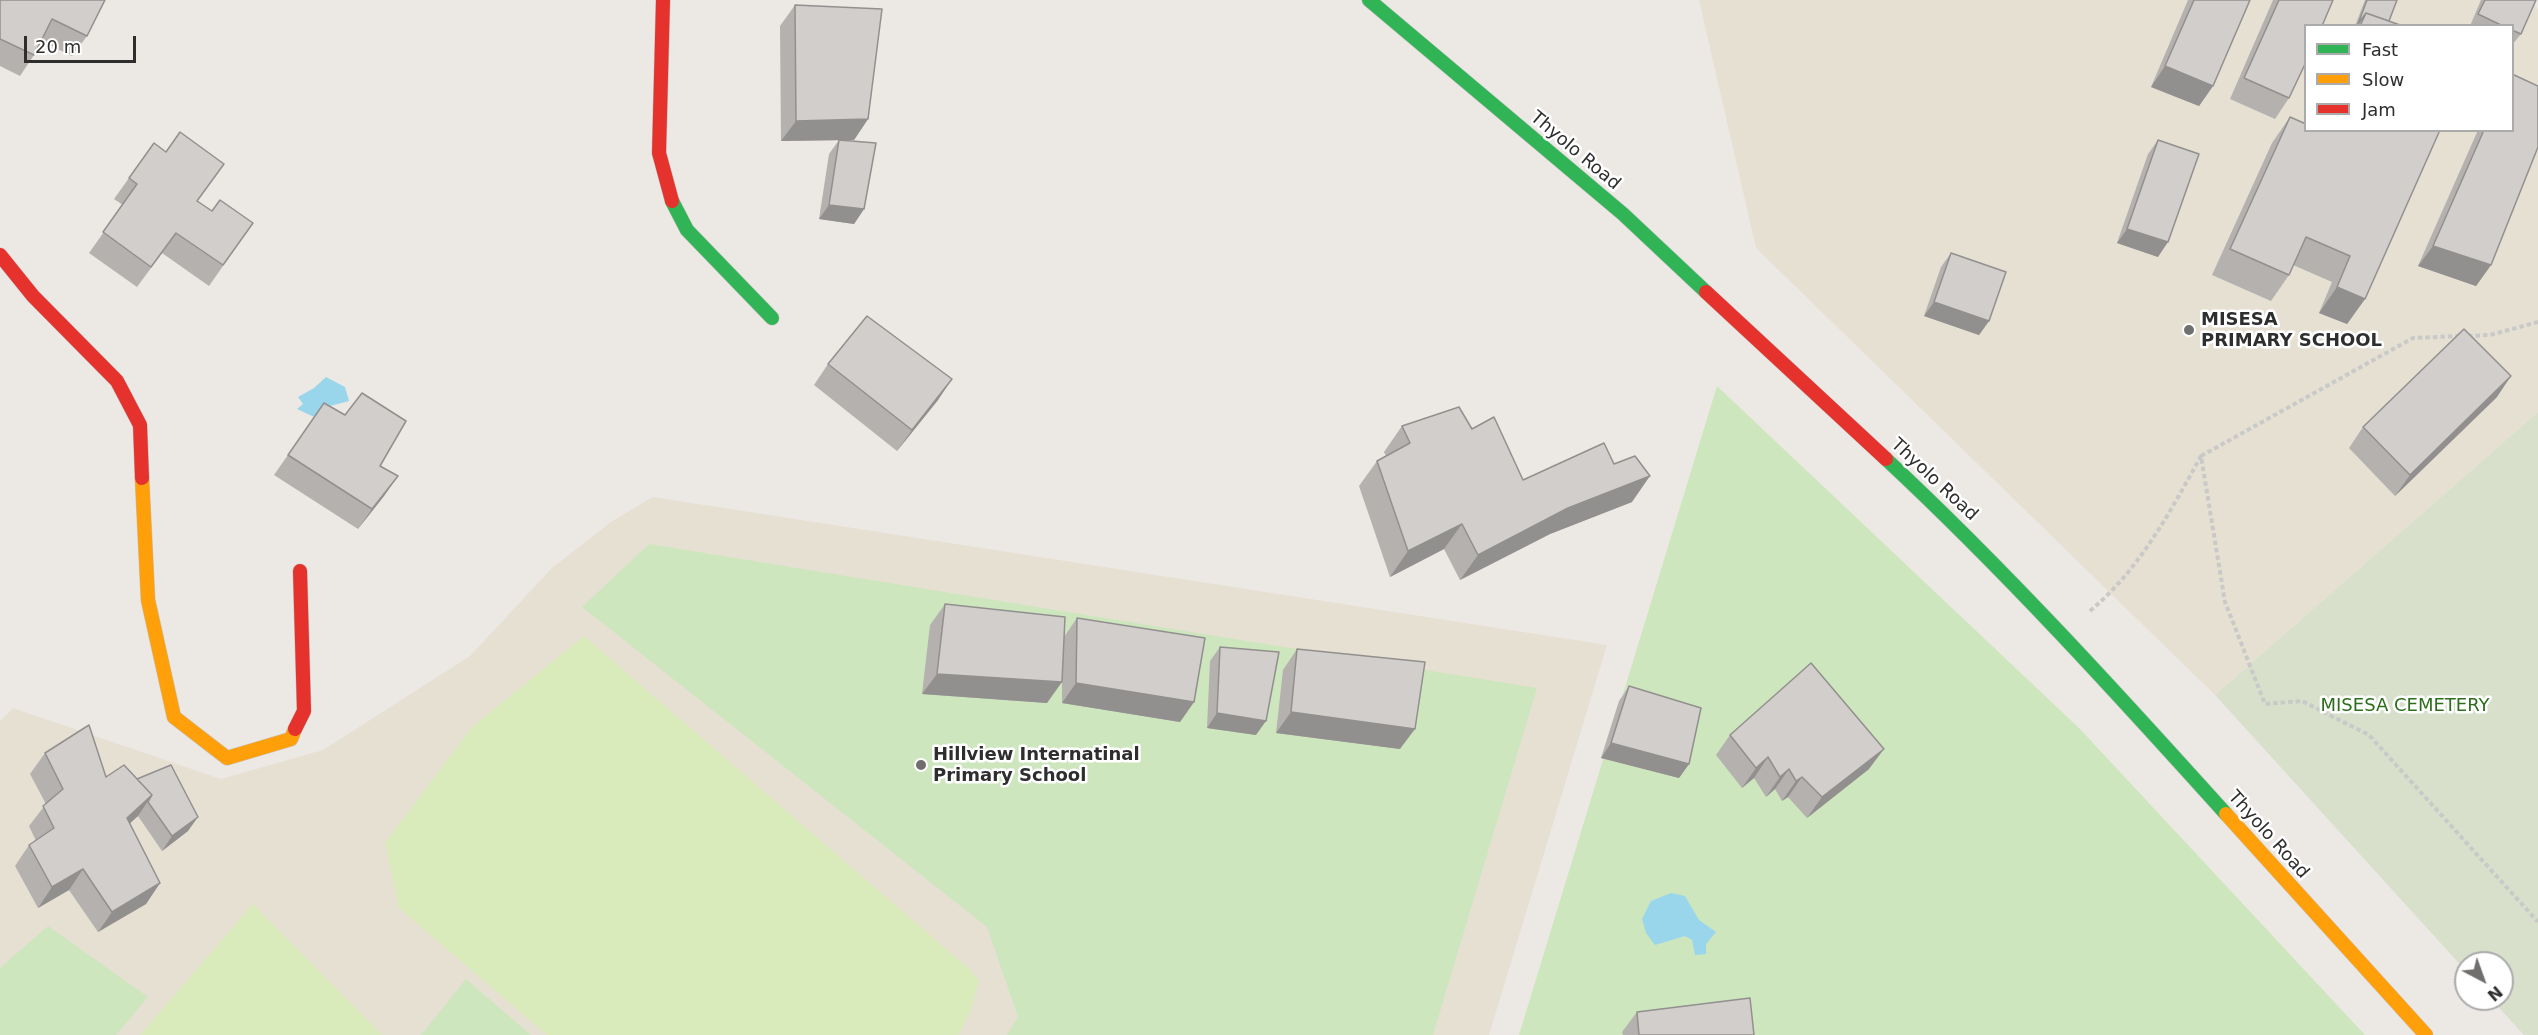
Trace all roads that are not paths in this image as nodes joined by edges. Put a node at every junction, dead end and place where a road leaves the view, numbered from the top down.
1 (663, 0) edge
2 (1368, 0) edge
3 (0, 255) edge
4 (772, 318) dead end
5 (300, 571) dead end
6 (2426, 1035) edge

1 - 4 main road
2 - 6 main road, Thyolo Road
3 - 5 main road

